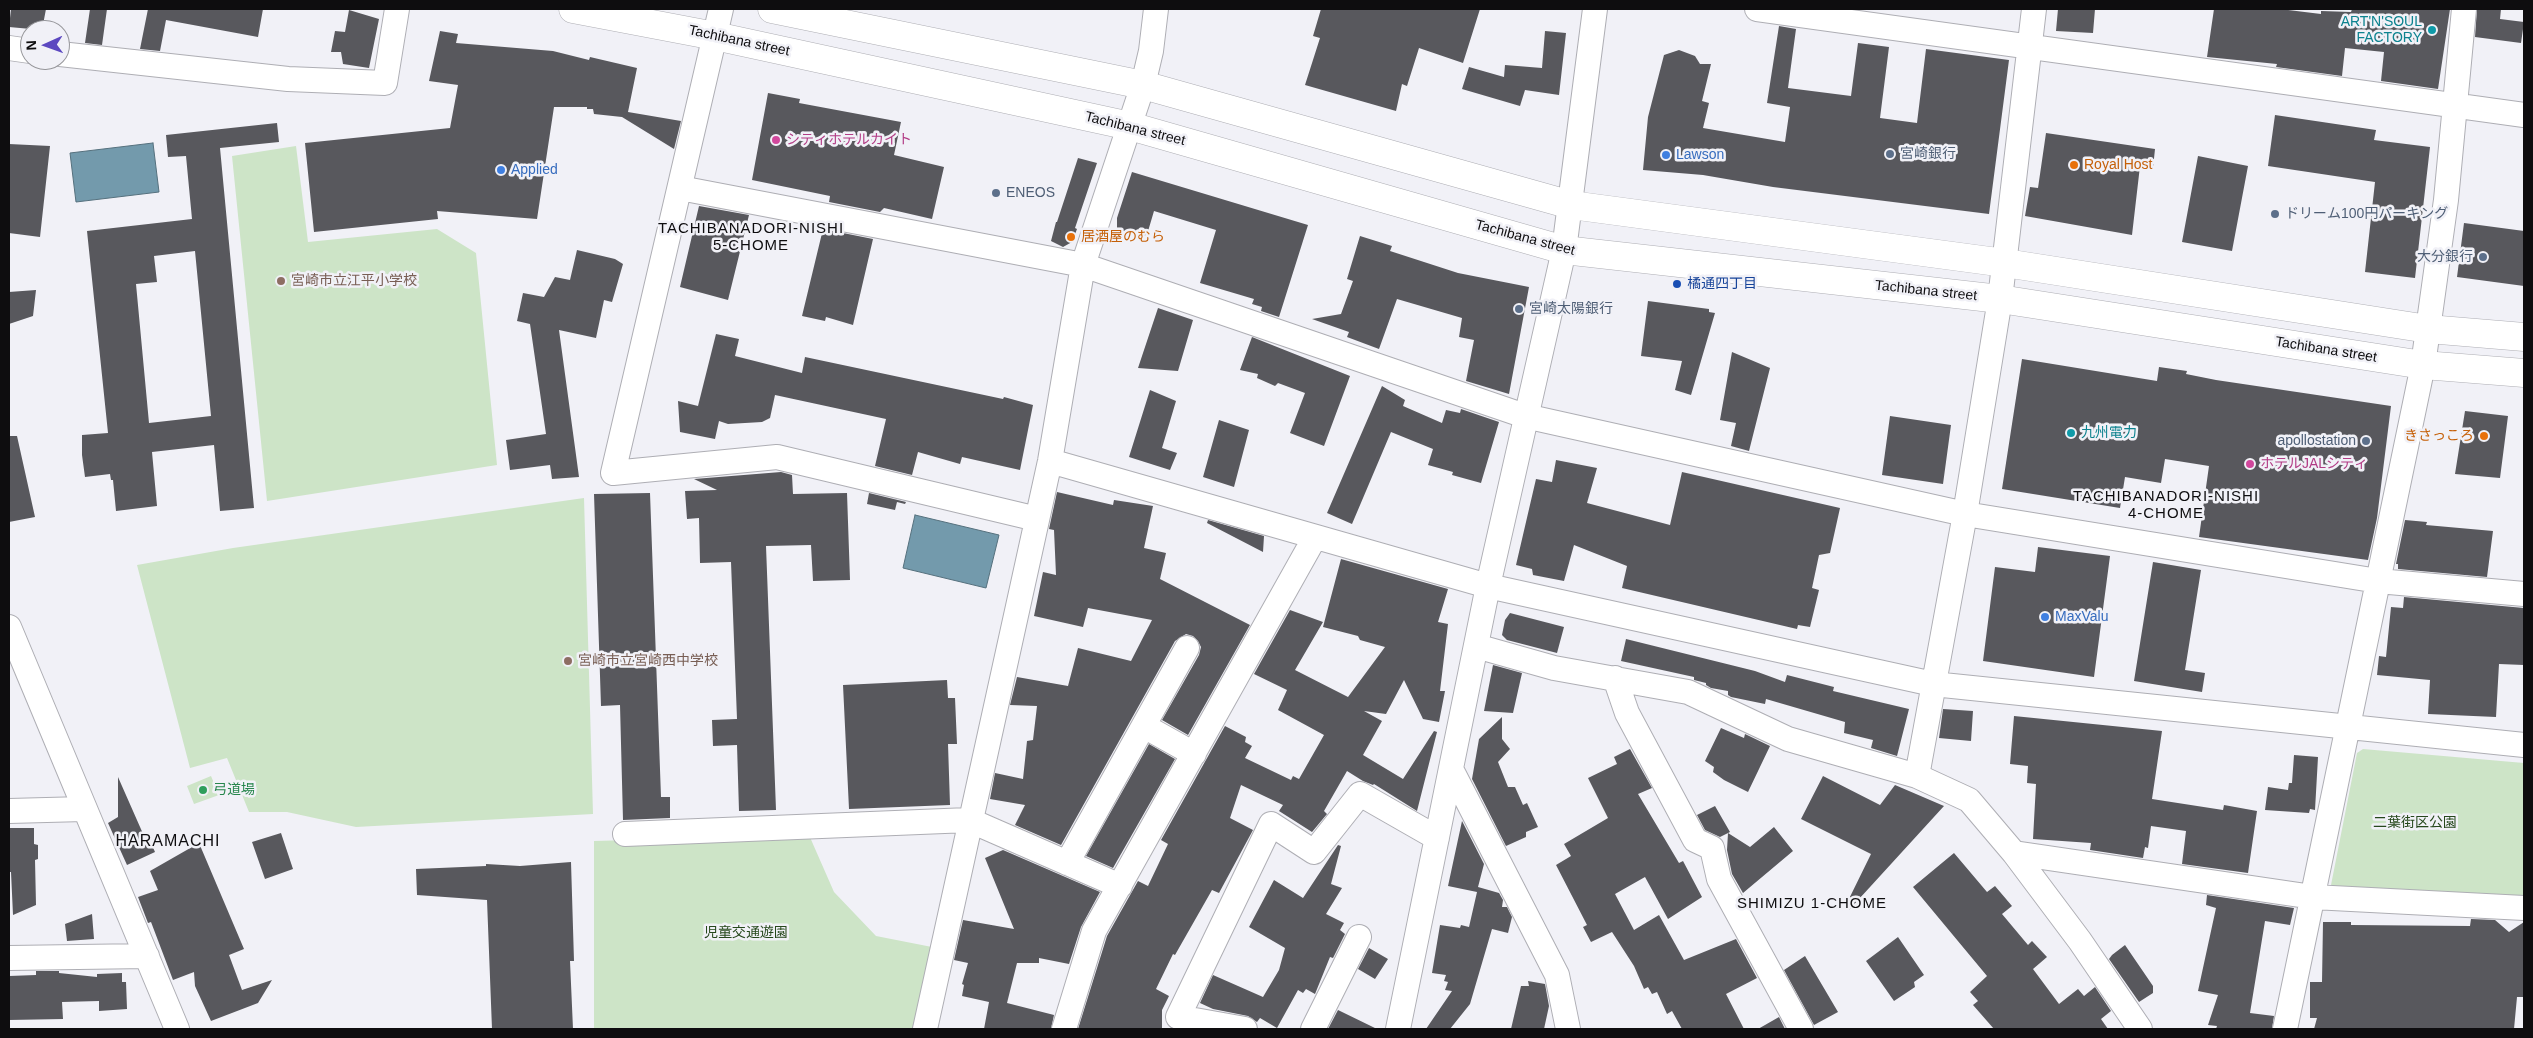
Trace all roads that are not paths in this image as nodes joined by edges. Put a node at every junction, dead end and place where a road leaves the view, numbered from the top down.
1 (397, 9) edge
2 (573, 9) edge
3 (721, 9) edge
4 (772, 9) edge
5 (1156, 9) edge
6 (1594, 9) edge
7 (1757, 9) edge
8 (2034, 9) edge
9 (2464, 9) edge
10 (715, 36) junction
11 (2029, 47) junction
12 (70, 55) edge
13 (1143, 85) junction
14 (2454, 105) junction
15 (2524, 116) edge
16 (1130, 126) junction
17 (680, 188) junction
18 (1571, 205) junction
19 (1564, 250) junction
20 (2005, 263) junction
21 (1083, 265) junction
22 (2000, 299) junction
23 (2428, 329) junction
24 (2524, 337) edge
25 (2423, 366) junction
26 (2524, 373) edge
27 (1525, 416) junction
28 (1050, 461) junction
29 (1965, 514) junction
30 (1036, 519) junction
31 (1315, 537) junction
32 (2378, 581) junction
33 (1488, 586) junction
34 (2524, 594) edge
35 (9, 626) edge
36 (1476, 646) junction
37 (1187, 648) dead end
38 (1615, 678) junction
39 (1933, 684) junction
40 (1144, 726) junction
41 (2348, 729) junction
42 (2524, 745) edge
43 (1194, 754) junction
44 (1451, 769) junction
45 (1917, 776) junction
46 (84, 809) junction
47 (9, 811) edge
48 (969, 820) junction
49 (625, 834) dead end
50 (1437, 838) junction
51 (2014, 853) junction
52 (1068, 863) junction
53 (1120, 886) junction
54 (2313, 897) junction
55 (2524, 908) edge
56 (1359, 937) dead end
57 (147, 956) junction
58 (9, 958) edge
59 (177, 1029) edge
60 (925, 1029) edge
61 (1064, 1029) edge
62 (1245, 1029) edge
63 (1313, 1029) edge
64 (1398, 1029) edge
65 (1568, 1029) edge
66 (1800, 1029) edge
67 (2140, 1029) edge
68 (2285, 1029) edge

1 - 12 street
2 - 10 highway, Tachibana street
3 - 10 street
4 - 13 highway
5 - 13 street
6 - 18 street
7 - 11 street
8 - 11 street
9 - 14 street
10 - 16 highway, Tachibana street
10 - 17 street
11 - 14 street
11 - 20 street
13 - 16 street
13 - 18 highway
14 - 15 street
14 - 23 street
16 - 19 highway, Tachibana street
16 - 21 street
17 - 21 street
17 - 30 street
18 - 19 street
18 - 20 highway
19 - 22 highway, Tachibana street
19 - 27 street
20 - 22 street
20 - 23 highway
21 - 27 street
21 - 28 street
22 - 25 highway, Tachibana street
22 - 29 street
23 - 24 highway
23 - 25 street
25 - 26 highway, Tachibana street
25 - 32 street
27 - 29 street
27 - 33 street
28 - 30 street
28 - 31 street
29 - 32 street
29 - 39 street
30 - 48 street
31 - 33 street
31 - 43 street
32 - 34 street
32 - 41 street
33 - 36 street
33 - 39 street
35 - 46 street
36 - 38 street
36 - 44 street
37 - 40 street
38 - 45 street
38 - 66 street
39 - 41 street
39 - 45 street
40 - 43 street
40 - 52 street
41 - 42 street
41 - 54 street
43 - 53 street
44 - 50 street
44 - 65 street
45 - 51 street
46 - 47 street
46 - 57 street
48 - 49 street
48 - 52 street
48 - 60 street
50 - 62 street
50 - 64 street
51 - 54 street
51 - 67 street
52 - 53 street
53 - 61 street
54 - 55 street
54 - 68 street
56 - 63 street
57 - 58 street
57 - 59 street

